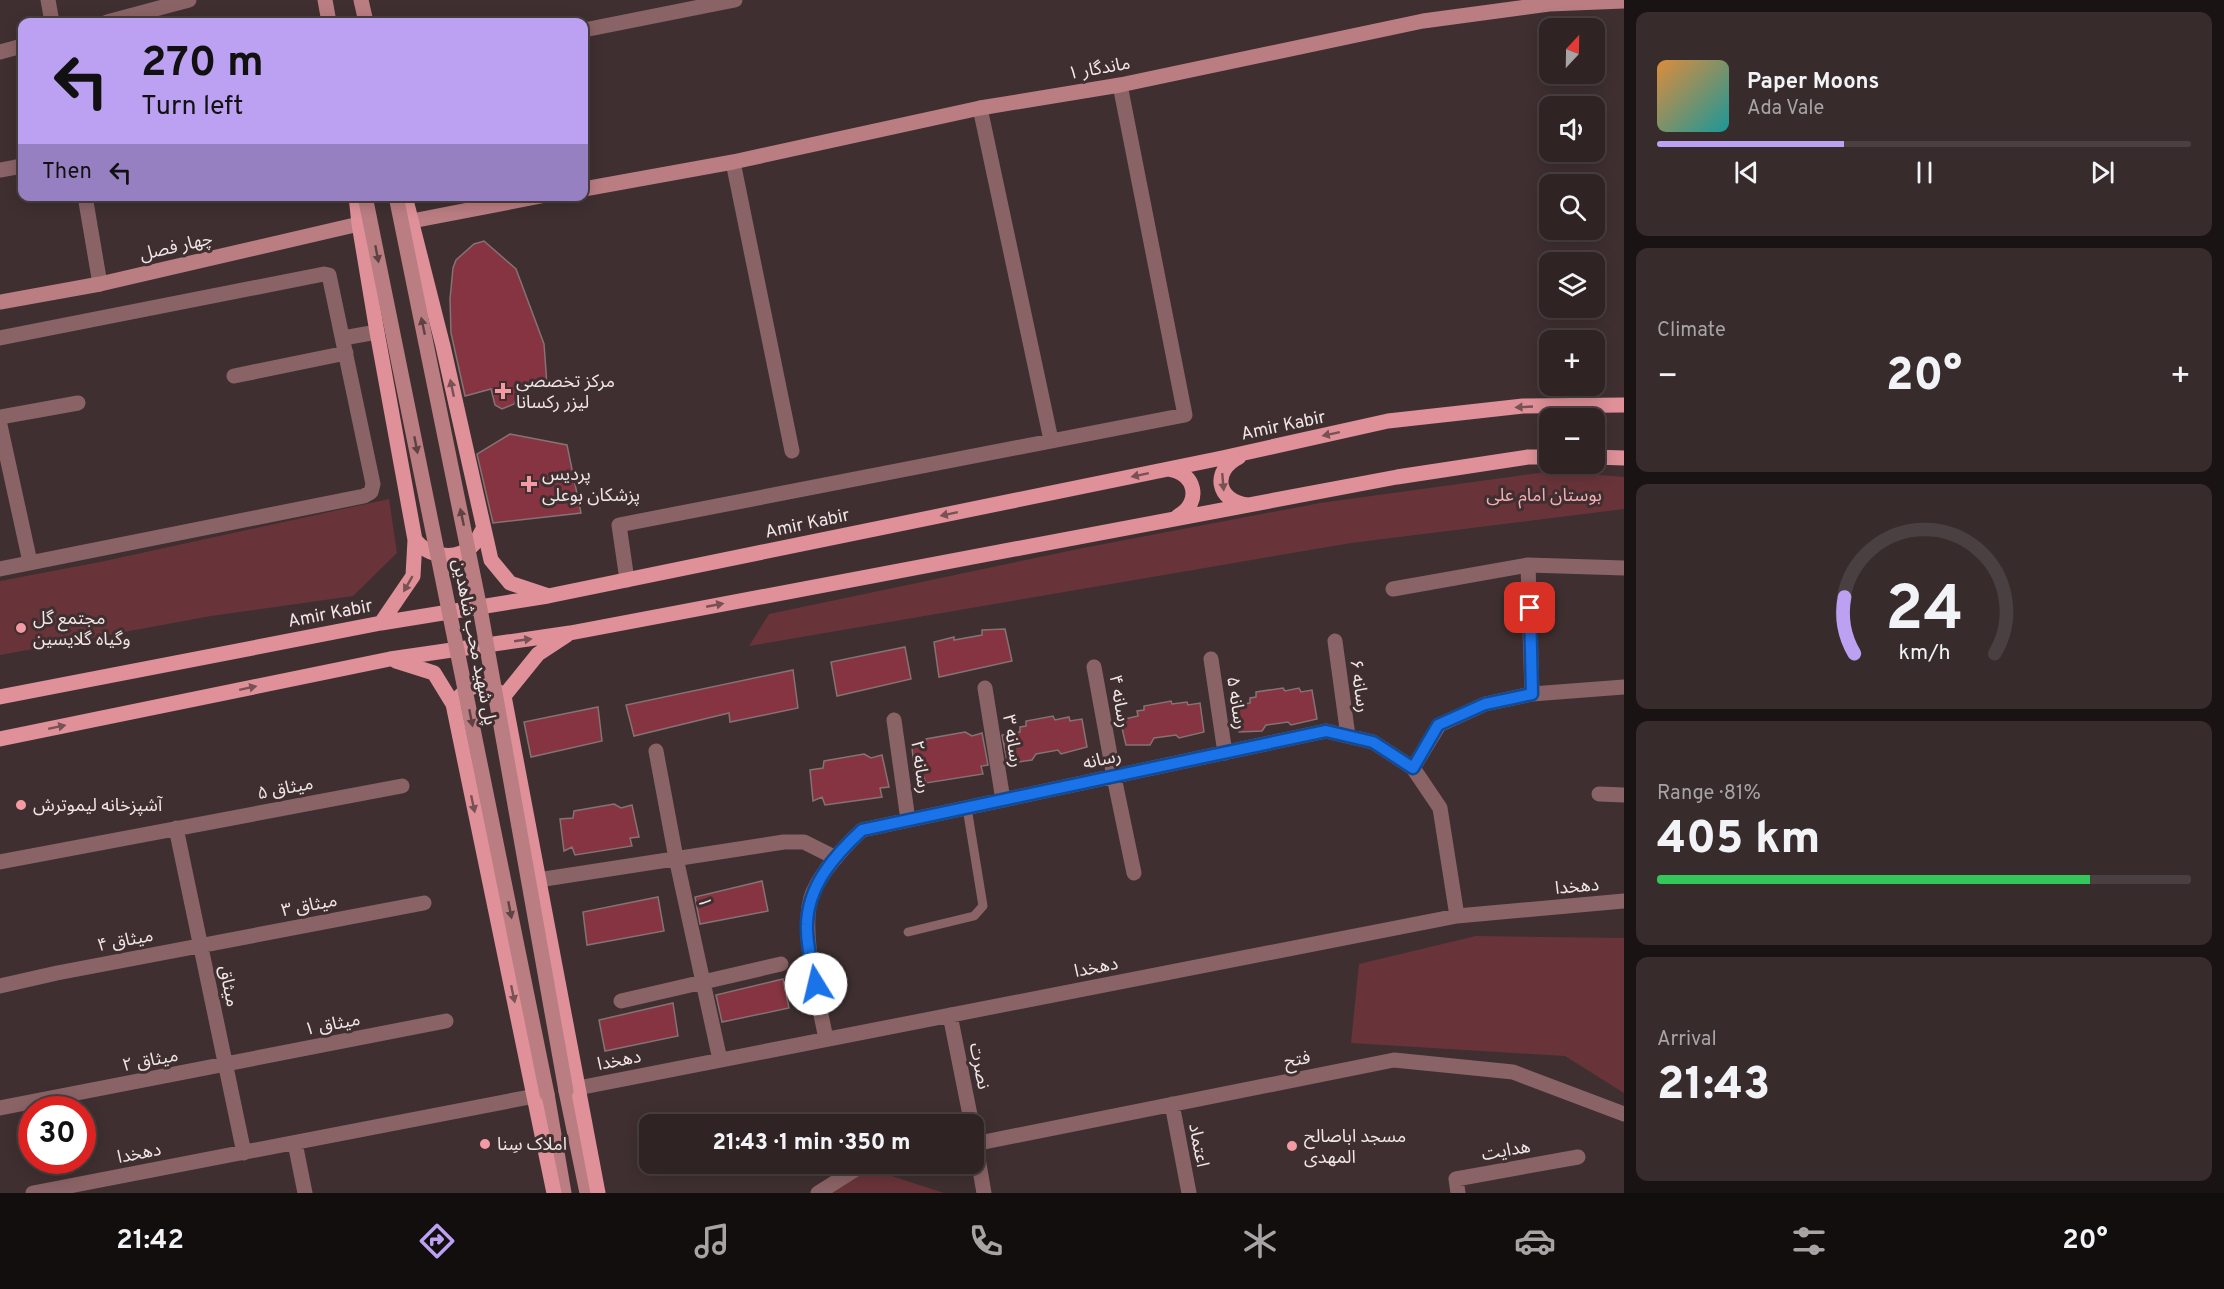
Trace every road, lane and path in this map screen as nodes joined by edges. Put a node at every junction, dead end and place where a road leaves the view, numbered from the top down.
1 (48, 0) edge
2 (189, 0) edge
3 (325, 0) edge
4 (361, 0) edge
5 (735, 0) edge
6 (1624, 1) edge
7 (51, 18) edge
8 (122, 18) edge
9 (328, 18) edge
10 (365, 18) edge
11 (588, 29) edge
12 (18, 47) edge
13 (0, 52) edge
14 (1120, 85) junction
15 (980, 108) junction
16 (733, 162) junction
17 (18, 167) edge
18 (0, 170) edge
19 (588, 188) edge
20 (86, 201) edge
21 (357, 201) edge
22 (367, 201) edge
23 (397, 201) edge
24 (406, 201) edge
25 (515, 201) edge
26 (412, 221) junction
27 (359, 224) junction
28 (100, 284) junction
29 (0, 302) edge
30 (377, 332) junction
31 (0, 339) edge
32 (344, 346) junction
33 (234, 376) dead end
34 (78, 403) dead end
35 (1624, 405) edge
36 (0, 417) edge
37 (0, 425) edge
38 (1051, 440) junction
39 (792, 451) dead end
40 (1247, 453) junction
41 (1539, 457) edge
42 (1605, 457) edge
43 (1624, 458) edge
44 (1168, 469) junction
45 (1252, 505) junction
46 (1178, 516) junction
47 (483, 529) junction
48 (415, 540) junction
49 (30, 562) junction
50 (1528, 565) junction
51 (0, 568) edge
52 (1624, 568) edge
53 (627, 580) junction
54 (1393, 589) dead end
55 (548, 596) junction
56 (381, 623) junction
57 (570, 633) junction
58 (1335, 641) dead end
59 (1211, 658) dead end
60 (390, 660) junction
61 (1094, 667) dead end
62 (1624, 687) edge
63 (986, 688) dead end
64 (1532, 694) junction
65 (504, 696) junction
66 (0, 697) edge
67 (453, 704) junction
68 (894, 720) dead end
69 (1348, 736) junction
70 (0, 739) edge
71 (656, 751) dead end
72 (1225, 753) junction
73 (1413, 768) junction
74 (1114, 777) junction
75 (402, 786) dead end
76 (1599, 794) dead end
77 (1624, 795) edge
78 (1003, 800) junction
79 (967, 808) junction
80 (908, 820) junction
81 (176, 828) junction
82 (676, 858) junction
83 (836, 858) junction
84 (0, 862) edge
85 (1134, 873) dead end
86 (538, 880) junction
87 (1624, 901) edge
88 (424, 903) dead end
89 (1457, 916) junction
90 (908, 932) dead end
91 (200, 946) junction
92 (781, 964) dead end
93 (703, 982) junction
94 (0, 986) edge
95 (621, 1000) dead end
96 (950, 1015) junction
97 (446, 1021) dead end
98 (826, 1039) junction
99 (720, 1060) junction
100 (225, 1065) junction
101 (572, 1090) junction
102 (541, 1095) junction
103 (1172, 1104) junction
104 (0, 1108) edge
105 (970, 1114) edge
106 (1624, 1114) edge
107 (984, 1138) edge
108 (295, 1143) junction
109 (244, 1153) junction
110 (1578, 1157) dead end
111 (848, 1174) edge
112 (980, 1174) edge
113 (33, 1193) edge
114 (305, 1193) edge
115 (554, 1193) edge
116 (564, 1193) edge
117 (587, 1193) edge
118 (598, 1193) edge
119 (818, 1193) edge
120 (984, 1193) edge
121 (1189, 1193) edge
122 (1458, 1193) edge

1 - 7 street
2 - 8 street
3 - 9 main road
4 - 10 main road
5 - 11 street
6 - 14 main road, ماندگار ۱
12 - 13 street
14 - 15 main road, ماندگار ۱
14 - 38 street
15 - 16 main road, ماندگار ۱
15 - 38 street
16 - 19 main road, ماندگار ۱
16 - 39 street
17 - 18 street
20 - 28 street
21 - 27 main road
22 -> 102 main road, پل شهید محب شاهدین, bridge
101 -> 23 main road, پل شهید محب شاهدین, bridge
24 - 26 main road
25 - 26 main road
47 -> 26 main road
27 - 28 main road, چهار فصل
27 - 30 main road
28 - 29 main road, چهار فصل
30 - 32 street
30 - 48 main road
31 - 32 street
32 - 33 street
32 - 49 street
34 - 36 street
35 -> 40 main road, Amir Kabir
37 - 49 street
38 - 53 street
40 - 44 main road, Amir Kabir
40 -> 45 main road
41 - 45 main road
42 - 43 main road
44 - 46 main road
44 -> 53 main road, Amir Kabir
45 - 46 main road
57 -> 46 main road
47 - 48 main road
47 - 55 main road
48 -> 56 main road
49 - 51 street
50 - 52 street
50 - 54 street
50 - 64 street
53 - 55 main road, Amir Kabir
55 - 56 main road, Amir Kabir
56 - 66 main road, Amir Kabir
60 -> 57 main road
57 - 65 main road
58 - 69 street, رسانه ۶
59 - 72 street, رسانه ۵
60 - 67 main road
70 -> 60 main road
61 - 74 street, رسانه ۴
62 - 64 street
63 - 78 street, رسانه ۳
64 - 73 street
65 - 67 main road
65 - 86 main road
67 -> 102 main road
68 - 80 street, رسانه ۲
69 - 72 street, رسانه
69 - 73 street, رسانه
71 - 82 street, ۱
72 - 74 street, رسانه
73 - 89 street, رسانه
74 - 78 street, رسانه
74 - 85 street, رسانه ۴
75 - 81 street, میثاق ۵
76 - 77 street
78 - 79 street, رسانه
79 - 80 street, رسانه
79 - 90 lane
80 - 83 street, رسانه
81 - 84 street, میثاق ۵
81 - 91 street, میثاق
82 - 83 street
82 - 86 street
82 - 93 street, ۱
83 - 98 street, رسانه
86 - 101 main road
87 - 89 street, دهخدا
88 - 91 street, میثاق ۳
89 - 96 street, دهخدا
91 - 94 street, میثاق ۴
91 - 100 street, میثاق
92 - 93 street
93 - 95 street
93 - 99 street, ۱
96 - 98 street, دهخدا
96 - 105 street, نصرت
97 - 100 street, میثاق ۱
98 - 99 street, دهخدا
99 - 101 street, دهخدا
100 - 104 street, میثاق ۲
100 - 109 street, میثاق
101 - 117 main road, پل شهید محب شاهدین
101 - 118 main road
102 - 108 street, دهخدا
102 - 115 main road
102 - 116 main road, پل شهید محب شاهدین
103 - 106 street, فتح
103 - 107 street, فتح
103 - 121 street, اعتماد
108 - 109 street, دهخدا
108 - 114 street
109 - 113 street, دهخدا
110 - 122 street, هدایت
111 - 119 street
112 - 120 street

